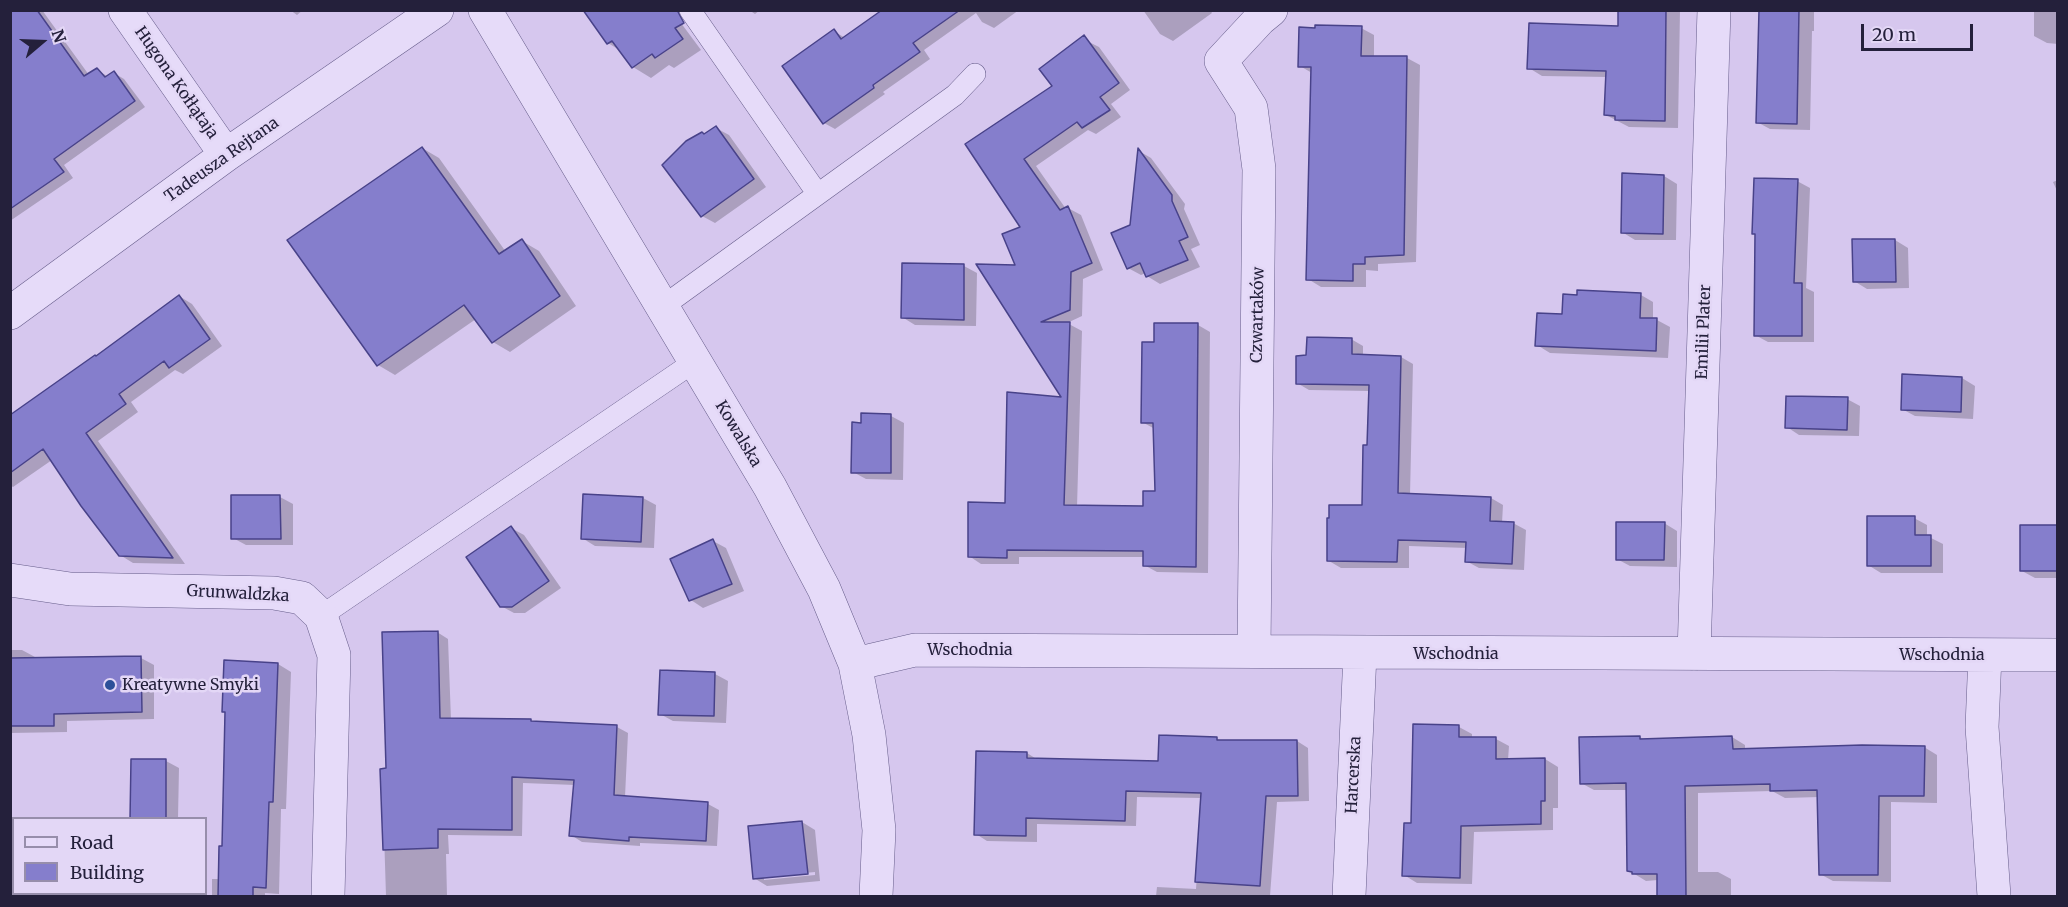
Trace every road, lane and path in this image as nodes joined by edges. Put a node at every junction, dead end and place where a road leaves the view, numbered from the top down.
1 (125, 10) edge
2 (437, 10) edge
3 (485, 10) edge
4 (690, 10) edge
5 (1271, 10) edge
6 (1714, 10) edge
7 (975, 74) dead end
8 (226, 155) junction
9 (817, 193) junction
10 (662, 307) junction
11 (10, 313) edge
12 (694, 362) junction
13 (10, 580) edge
14 (321, 616) junction
15 (1254, 651) junction
16 (1360, 654) junction
17 (1695, 654) junction
18 (1985, 656) junction
19 (2058, 656) edge
20 (855, 664) junction
21 (328, 897) edge
22 (876, 897) edge
23 (1349, 897) edge
24 (1994, 897) edge

1 - 8 street, Hugona Kołłątaja
2 - 8 street, Tadeusza Rejtana
3 - 10 street, Kowalska
4 - 9 lane
5 - 15 street, Czwartaków
6 - 17 street, Emilii Plater
7 - 9 lane
8 - 11 street, Tadeusza Rejtana
9 - 10 lane
10 - 12 street, Kowalska
12 - 14 lane
12 - 20 street, Kowalska
13 - 14 street, Grunwaldzka
14 - 21 street
15 - 16 street, Wschodnia
15 - 20 street, Wschodnia
16 - 17 street, Wschodnia
16 - 23 street, Harcerska
17 - 18 street, Wschodnia
18 - 19 street, Wschodnia
18 - 24 street
20 - 22 street, Kowalska

